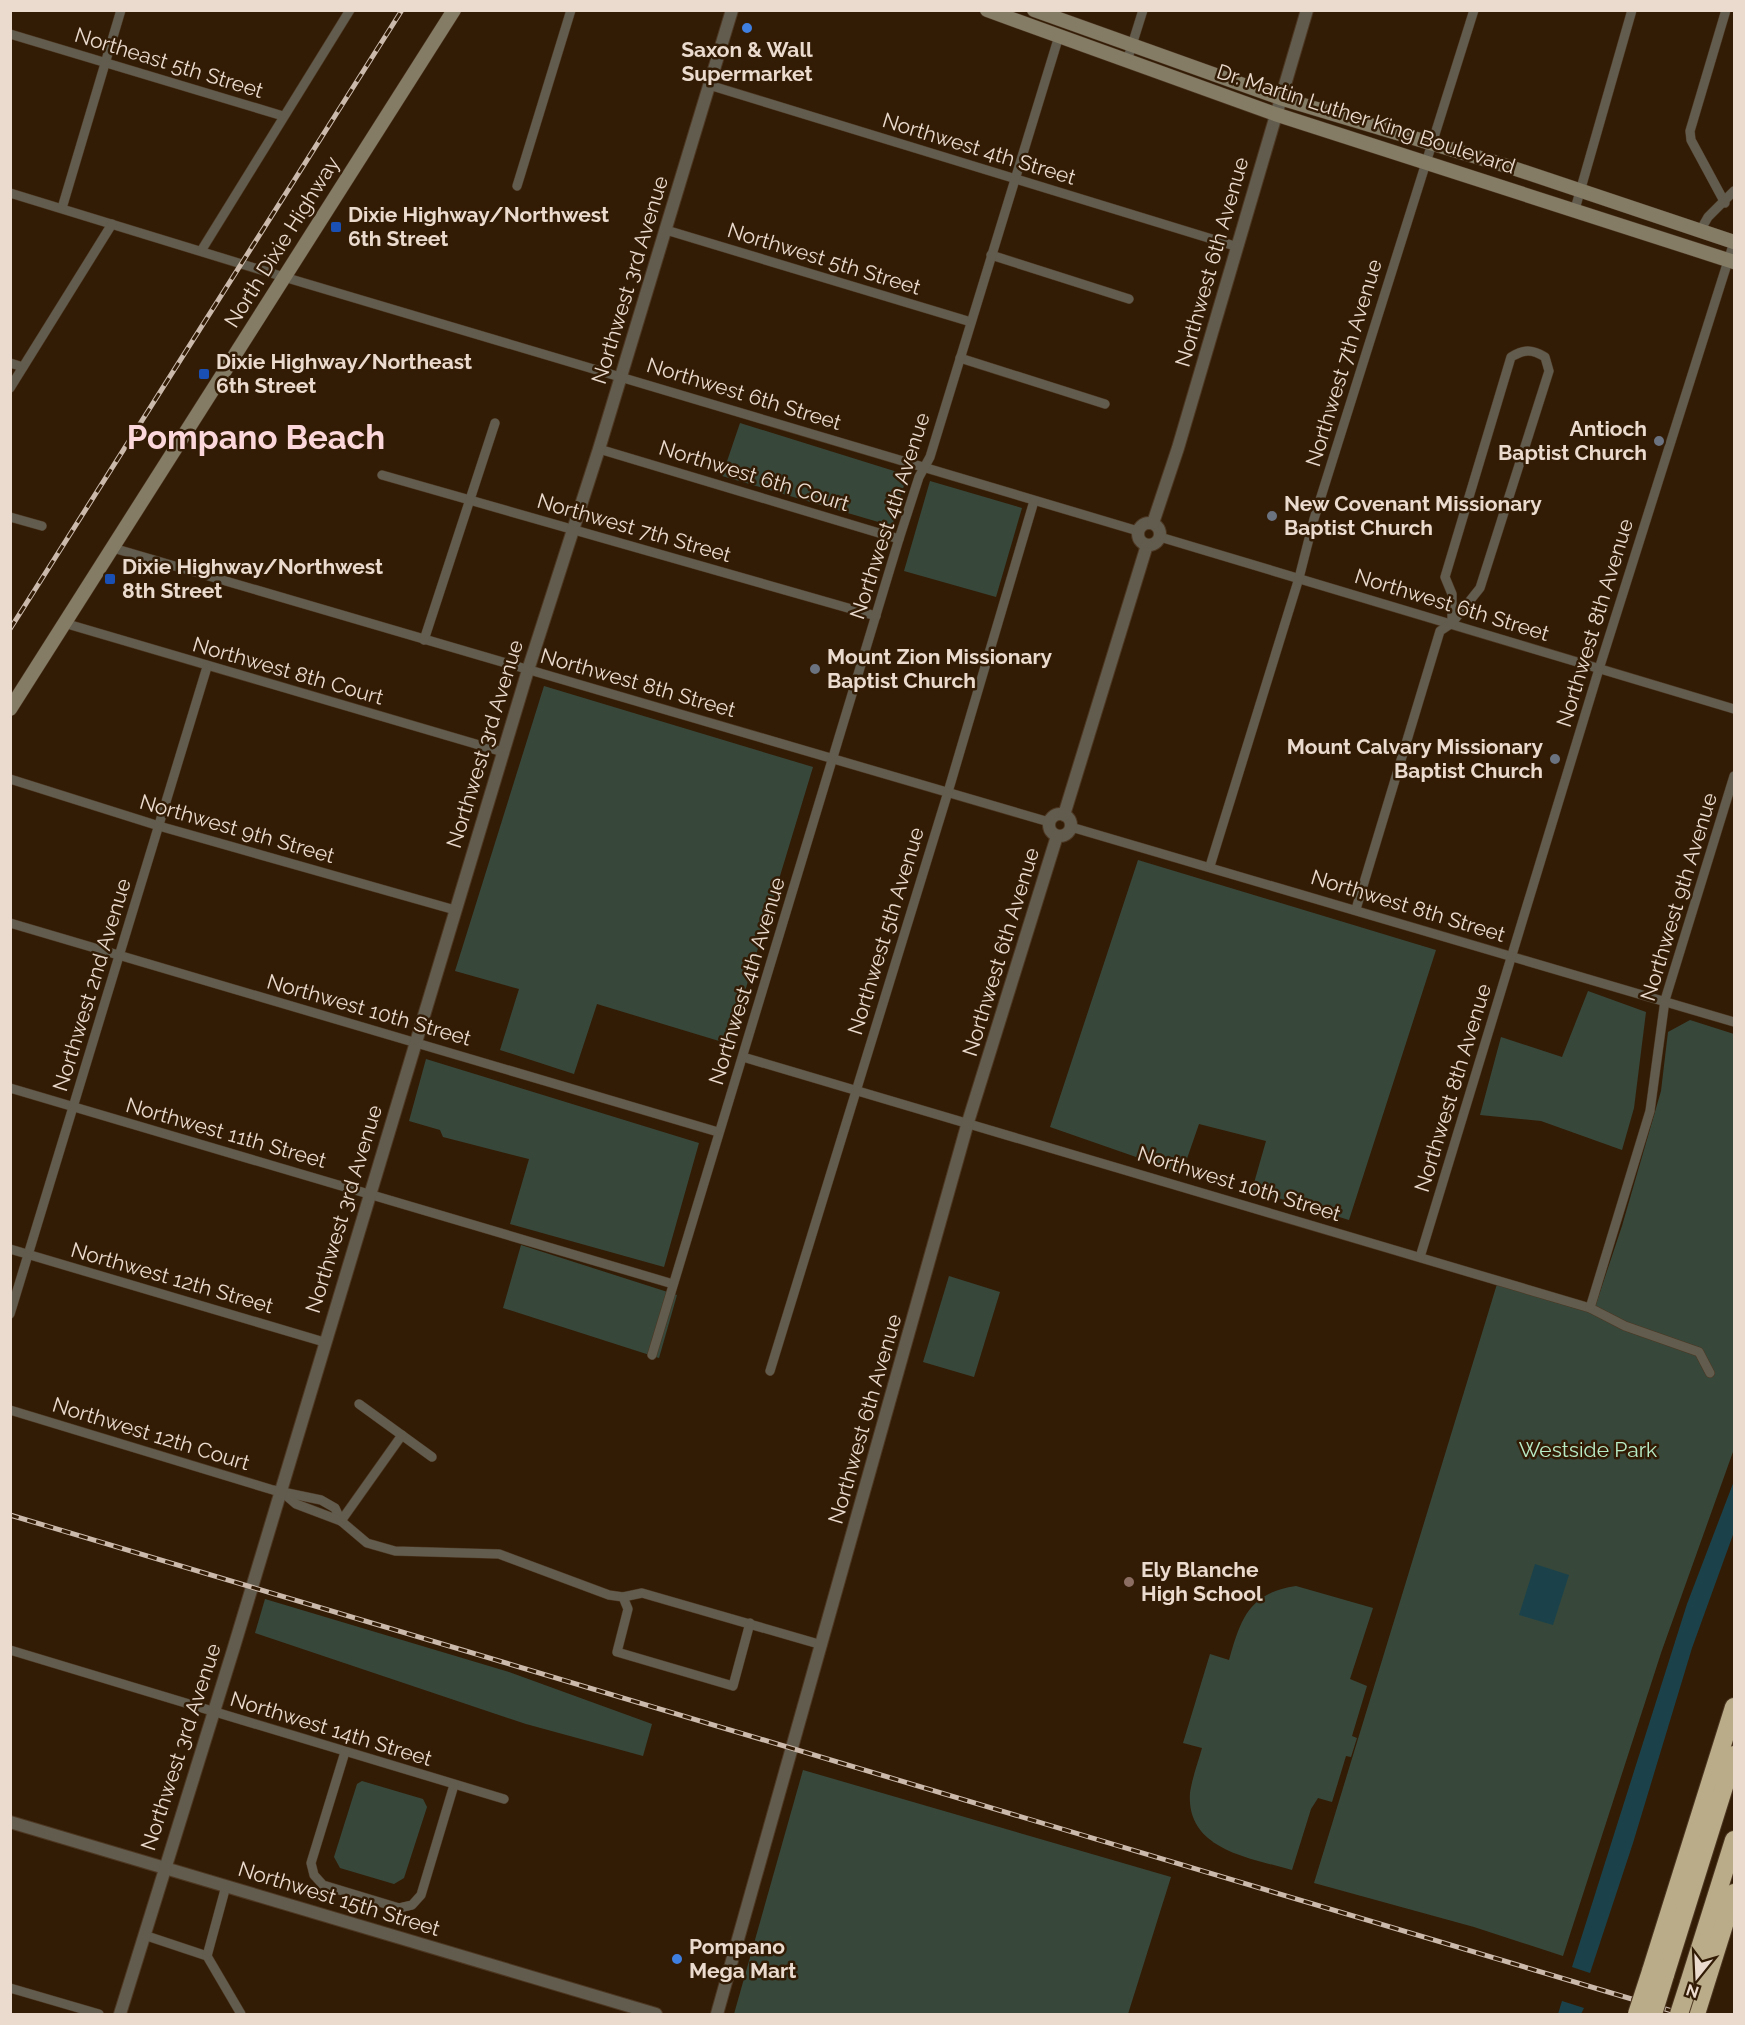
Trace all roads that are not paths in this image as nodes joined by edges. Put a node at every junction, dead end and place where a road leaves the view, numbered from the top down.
1 (121, 10) edge
2 (350, 10) edge
3 (454, 10) edge
4 (571, 10) edge
5 (732, 10) edge
6 (987, 10) edge
7 (1034, 10) edge
8 (1143, 10) edge
9 (1307, 10) edge
10 (1474, 10) edge
11 (1632, 10) edge
12 (1726, 10) edge
13 (10, 34) edge
14 (1059, 36) junction
15 (1132, 47) junction
16 (1128, 61) junction
17 (106, 62) junction
18 (710, 86) junction
19 (1280, 98) junction
20 (1275, 114) junction
21 (283, 116) junction
22 (1433, 143) junction
23 (1426, 160) junction
24 (1014, 179) junction
25 (517, 186) dead end
26 (1580, 191) junction
27 (1734, 191) edge
28 (10, 193) edge
29 (1725, 203) junction
30 (62, 208) junction
31 (1575, 209) junction
32 (112, 224) junction
33 (666, 230) junction
34 (1700, 231) junction
35 (1734, 242) edge
36 (1238, 247) junction
37 (201, 251) junction
38 (991, 255) junction
39 (1731, 261) edge
40 (284, 277) junction
41 (1129, 299) dead end
42 (971, 322) junction
43 (960, 358) junction
44 (10, 363) edge
45 (23, 367) junction
46 (621, 376) junction
47 (10, 388) edge
48 (1105, 404) dead end
49 (495, 423) dead end
50 (599, 449) junction
51 (923, 468) junction
52 (382, 475) dead end
53 (471, 500) junction
54 (1034, 501) junction
55 (10, 517) edge
56 (1153, 523) junction
57 (42, 526) dead end
58 (574, 528) junction
59 (1138, 531) junction
60 (1160, 537) junction
61 (899, 539) junction
62 (1147, 545) junction
63 (112, 548) junction
64 (1299, 578) junction
65 (876, 616) junction
66 (64, 623) junction
67 (1452, 623) junction
68 (424, 640) junction
69 (207, 667) junction
70 (1599, 669) junction
71 (528, 670) junction
72 (10, 709) edge
73 (1734, 709) edge
74 (503, 752) junction
75 (834, 757) junction
76 (1734, 776) edge
77 (10, 779) edge
78 (948, 792) junction
79 (1064, 815) junction
80 (1050, 822) junction
81 (159, 826) junction
82 (1071, 827) junction
83 (1057, 836) junction
84 (1210, 866) junction
85 (1356, 909) junction
86 (455, 910) junction
87 (10, 923) edge
88 (119, 956) junction
89 (1513, 956) junction
90 (1665, 1000) junction
91 (1734, 1022) edge
92 (414, 1042) junction
93 (743, 1057) junction
94 (10, 1088) edge
95 (856, 1091) junction
96 (74, 1108) junction
97 (968, 1122) junction
98 (718, 1132) junction
99 (369, 1192) junction
100 (10, 1249) edge
101 (28, 1255) junction
102 (1420, 1257) junction
103 (673, 1284) junction
104 (1590, 1308) junction
105 (10, 1314) edge
106 (324, 1342) junction
107 (651, 1355) dead end
108 (770, 1371) dead end
109 (1710, 1373) dead end
110 (359, 1404) dead end
111 (10, 1410) edge
112 (402, 1435) junction
113 (432, 1457) dead end
114 (281, 1491) junction
115 (341, 1521) junction
116 (623, 1597) junction
117 (750, 1623) junction
118 (822, 1645) junction
119 (10, 1650) edge
120 (1734, 1707) edge
121 (213, 1713) junction
122 (345, 1752) junction
123 (1734, 1755) edge
124 (454, 1785) junction
125 (504, 1799) dead end
126 (10, 1822) edge
127 (1734, 1840) edge
128 (164, 1867) junction
129 (226, 1886) junction
130 (1734, 1893) edge
131 (144, 1935) junction
132 (207, 1956) junction
133 (1658, 1973) junction
134 (1697, 1985) junction
135 (10, 1988) edge
136 (99, 2014) edge
137 (120, 2014) edge
138 (241, 2014) edge
139 (656, 2014) edge
140 (717, 2014) edge
141 (1637, 2014) edge
142 (1653, 2014) edge
143 (1679, 2014) edge
144 (1696, 2014) edge

1 - 17 street
2 - 21 street
3 - 40 main road, North Dixie Highway
4 - 25 street
5 - 18 street, Northwest 3rd Avenue
6 - 14 main road, Dr. Martin Luther King Boulevard
7 - 15 main road, Dr. Martin Luther King Boulevard
8 - 15 street
9 - 19 street, Northwest 6th Avenue
10 - 22 street, Northwest 7th Avenue
11 - 26 street
12 - 29 street
13 - 17 street, Northeast 5th Street
14 - 16 main road, Dr. Martin Luther King Boulevard
14 - 24 street, Northwest 4th Avenue
15 - 16 street
15 - 19 main road, Dr. Martin Luther King Boulevard
16 - 20 main road, Dr. Martin Luther King Boulevard
17 - 21 street, Northeast 5th Street
17 - 30 street
18 - 24 street, Northwest 4th Street
18 - 33 street, Northwest 3rd Avenue
19 - 20 street, Northwest 6th Avenue
19 - 22 main road, Dr. Martin Luther King Boulevard
20 - 23 main road, Dr. Martin Luther King Boulevard
20 - 36 street, Northwest 6th Avenue
21 - 37 street
22 - 23 street, Northwest 7th Avenue
22 - 26 main road, Dr. Martin Luther King Boulevard
23 - 31 main road, Dr. Martin Luther King Boulevard
23 - 64 street, Northwest 7th Avenue
24 - 36 street, Northwest 4th Street
24 - 38 street, Northwest 4th Avenue
26 - 31 street
26 - 34 main road, Dr. Martin Luther King Boulevard
27 - 29 street
28 - 30 street, Northwest 6th Street
29 - 34 street
30 - 32 street, Northwest 6th Street
31 - 39 main road, Dr. Martin Luther King Boulevard
32 - 37 street, Northwest 6th Street
32 - 45 street
33 - 42 street, Northwest 5th Street
33 - 46 street, Northwest 3rd Avenue
34 - 35 main road, Dr. Martin Luther King Boulevard
35 - 39 street, Northwest 8th Avenue
36 - 56 street, Northwest 6th Avenue
37 - 40 street, Northwest 6th Street
38 - 41 street
38 - 42 street, Northwest 4th Avenue
39 - 70 street, Northwest 8th Avenue
40 - 46 street, Northwest 6th Street
40 - 63 main road, North Dixie Highway
42 - 43 street, Northwest 4th Avenue
43 - 48 street
43 - 51 street, Northwest 4th Avenue
44 - 45 street
45 - 47 street
46 - 50 street, Northwest 3rd Avenue
46 - 51 street, Northwest 6th Street
49 - 53 street
50 - 58 street, Northwest 3rd Avenue
50 - 61 street, Northwest 6th Court
51 - 54 street, Northwest 6th Street
51 - 61 street, Northwest 4th Avenue
52 - 53 street, Northwest 7th Street
53 - 58 street, Northwest 7th Street
53 - 68 street
54 - 59 street, Northwest 6th Street
54 - 78 street, Northwest 5th Avenue
55 - 57 street
56 - 59 street
56 - 60 street
58 - 65 street, Northwest 7th Street
58 - 71 street, Northwest 3rd Avenue
59 - 62 street
60 - 62 street
60 - 64 street, Northwest 6th Street
61 - 65 street, Northwest 4th Avenue
62 - 79 street
63 - 66 main road, North Dixie Highway
63 - 68 street, Northwest 8th Street
64 - 67 street, Northwest 6th Street
64 - 84 street, Northwest 7th Avenue
65 - 75 street, Northwest 4th Avenue
66 - 69 street, Northwest 8th Court
66 - 72 main road, North Dixie Highway
67 - 67 street
67 - 70 street, Northwest 6th Street
67 - 85 street
68 - 71 street, Northwest 8th Street
69 - 74 street, Northwest 8th Court
69 - 81 street, Northwest 2nd Avenue
70 - 73 street, Northwest 6th Street
70 - 89 street, Northwest 8th Avenue
71 - 74 street, Northwest 3rd Avenue
71 - 75 street, Northwest 8th Street
74 - 86 street, Northwest 3rd Avenue
75 - 78 street, Northwest 8th Street
75 - 93 street, Northwest 4th Avenue
76 - 90 street, Northwest 9th Avenue
77 - 81 street, Northwest 9th Street
78 - 80 street, Northwest 8th Street
78 - 95 street, Northwest 5th Avenue
79 - 80 street
79 - 82 street
80 - 83 street
81 - 86 street, Northwest 9th Street
81 - 88 street, Northwest 2nd Avenue
82 - 83 street
82 - 84 street, Northwest 8th Street
83 - 97 street, Northwest 6th Avenue
84 - 85 street, Northwest 8th Street
85 - 89 street, Northwest 8th Street
86 - 92 street, Northwest 3rd Avenue
87 - 88 street, Northwest 10th Street
88 - 92 street, Northwest 10th Street
88 - 96 street, Northwest 2nd Avenue
89 - 90 street, Northwest 8th Street
89 - 102 street, Northwest 8th Avenue
90 - 91 street, Northwest 8th Street
90 - 104 street, Northwest 9th Avenue
92 - 98 street, Northwest 10th Street
92 - 99 street, Northwest 3rd Avenue
93 - 95 street, Northwest 10th Street
93 - 98 street, Northwest 4th Avenue
94 - 96 street, Northwest 11th Street
95 - 97 street, Northwest 10th Street
95 - 108 street, Northwest 5th Avenue
96 - 99 street, Northwest 11th Street
96 - 101 street, Northwest 2nd Avenue
97 - 102 street, Northwest 10th Street
97 - 118 street, Northwest 6th Avenue
98 - 103 street, Northwest 4th Avenue
99 - 103 street, Northwest 11th Street
99 - 106 street, Northwest 3rd Avenue
100 - 101 street, Northwest 12th Street
101 - 105 street, Northwest 2nd Avenue
101 - 106 street, Northwest 12th Street
102 - 104 street, Northwest 10th Street
103 - 107 street, Northwest 4th Avenue
104 - 109 street, Northwest 10th Street
106 - 114 street, Northwest 3rd Avenue
110 - 112 street
111 - 114 street, Northwest 12th Court
112 - 113 street
112 - 115 street
114 - 115 street
114 - 121 street, Northwest 3rd Avenue
115 - 116 street
116 - 117 street
116 - 117 street
117 - 118 street
118 - 140 street, Northwest 6th Avenue
119 - 121 street, Northwest 14th Street
120 - 133 highway
121 - 122 street, Northwest 14th Street
121 - 128 street, Northwest 3rd Avenue
122 - 124 street, Northwest 14th Street
122 - 124 street
123 - 133 highway
124 - 125 street, Northwest 14th Street
126 - 128 street, Northwest 15th Street
127 - 134 highway
128 - 129 street, Northwest 15th Street
128 - 131 street, Northwest 3rd Avenue
129 - 132 street
129 - 139 street, Northwest 15th Street
130 - 134 highway
131 - 132 street
131 - 137 street, Northwest 3rd Avenue
132 - 138 street
133 - 141 highway, bridge
133 - 142 highway, bridge
134 - 143 highway, bridge
134 - 144 highway
135 - 136 street

